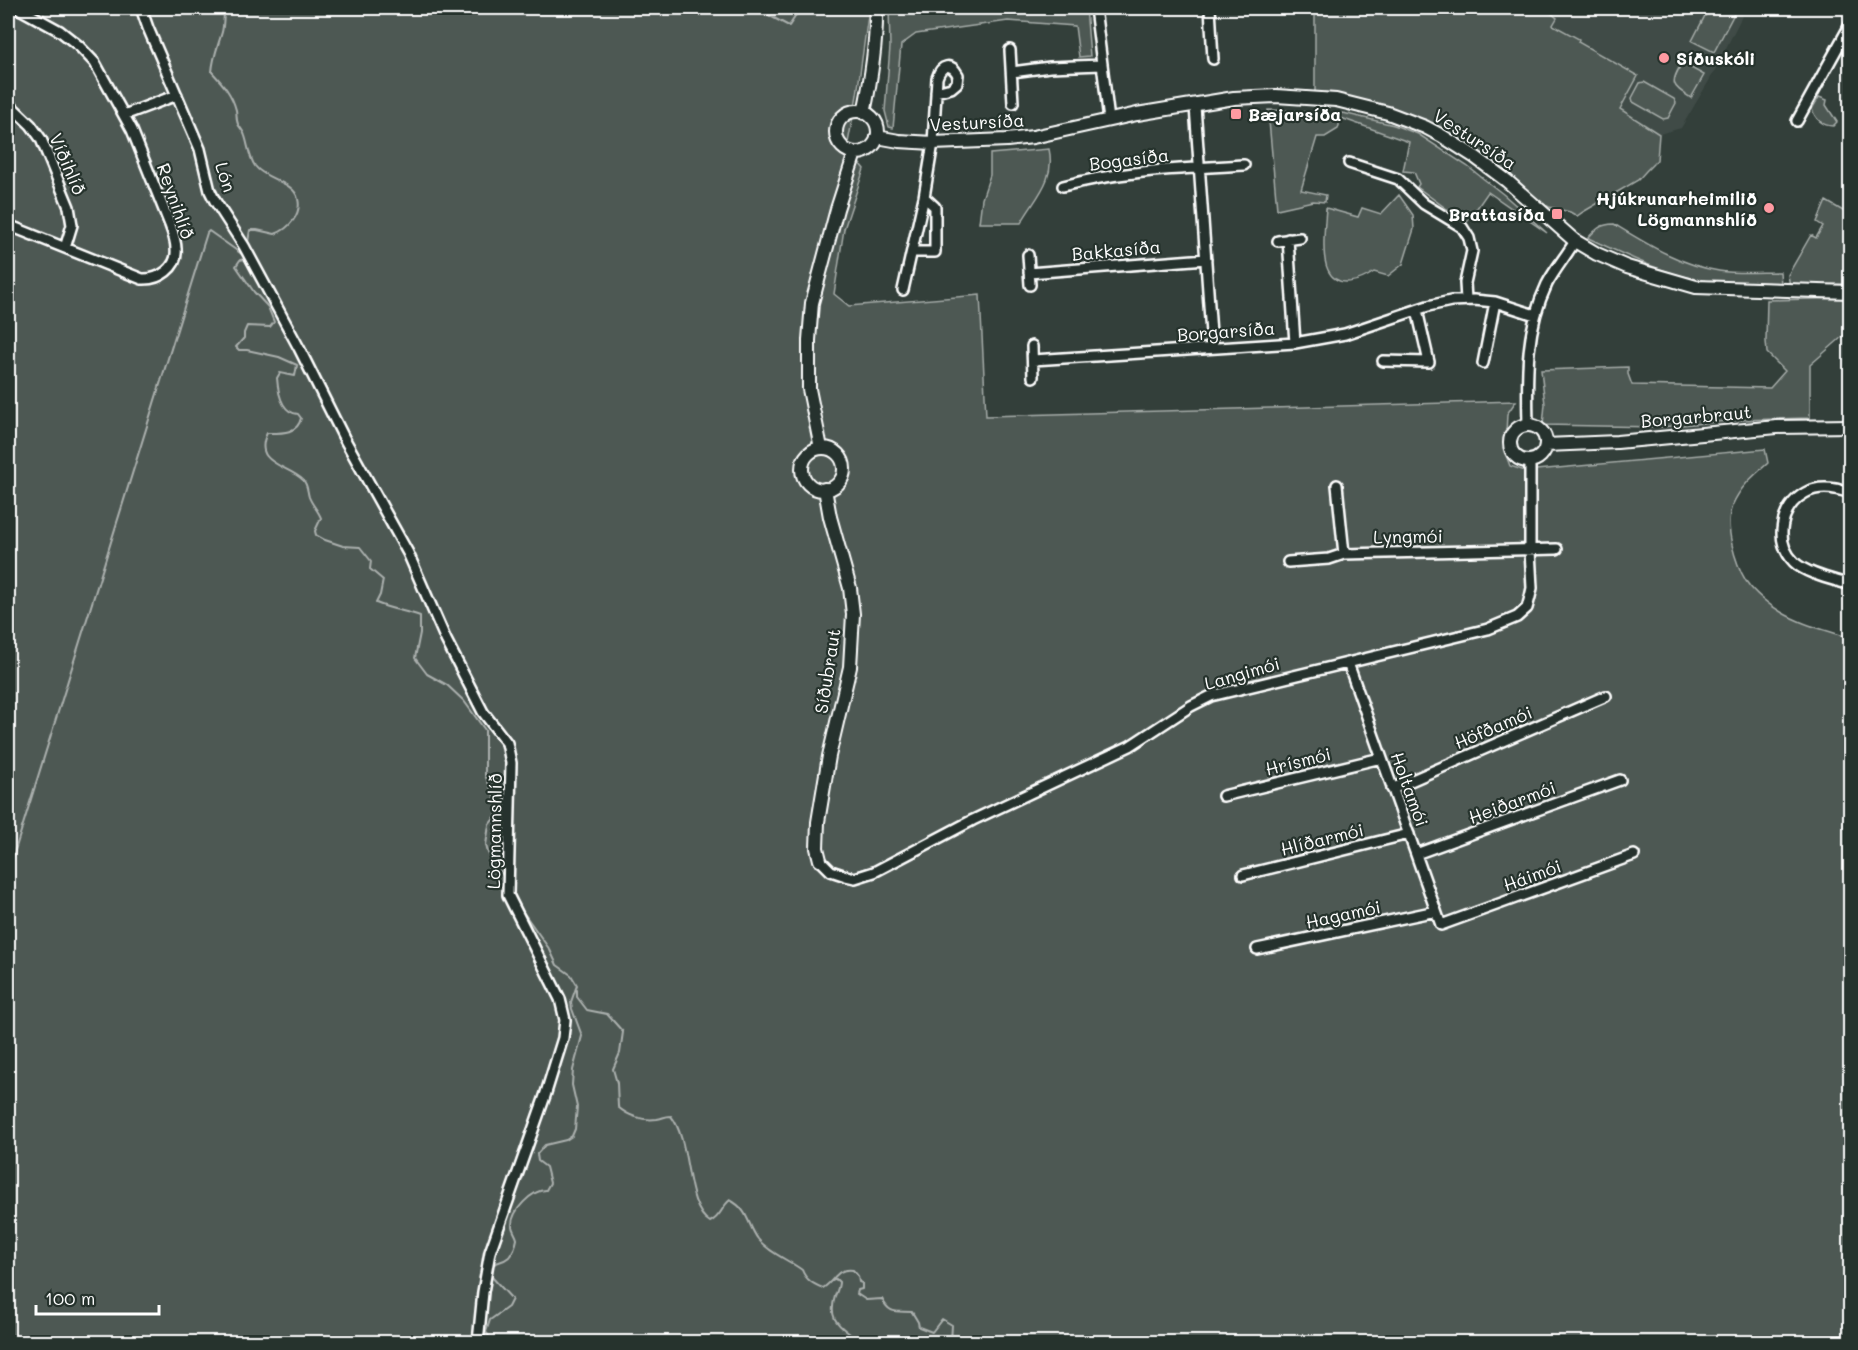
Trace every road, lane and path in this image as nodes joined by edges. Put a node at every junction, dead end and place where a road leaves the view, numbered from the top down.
1 (18, 8) edge
2 (141, 8) edge
3 (876, 8) edge
4 (1095, 8) edge
5 (1210, 8) edge
6 (1851, 25) edge
7 (1010, 50) dead end
8 (1213, 59) dead end
9 (1101, 65) junction
10 (1012, 72) junction
11 (936, 92) dead end
12 (177, 95) junction
13 (8, 103) edge
14 (1013, 103) dead end
15 (1195, 106) junction
16 (864, 113) junction
17 (124, 115) junction
18 (1109, 120) junction
19 (1797, 121) dead end
20 (877, 136) junction
21 (933, 143) junction
22 (855, 153) junction
23 (1349, 163) dead end
24 (1244, 165) dead end
25 (1199, 168) junction
26 (1063, 186) dead end
27 (924, 197) junction
28 (8, 225) edge
29 (1300, 238) dead end
30 (1575, 241) junction
31 (65, 248) junction
32 (912, 252) junction
33 (1028, 255) dead end
34 (1206, 259) junction
35 (1029, 273) junction
36 (1030, 285) dead end
37 (903, 290) dead end
38 (1851, 292) edge
39 (1466, 300) junction
40 (1495, 302) junction
41 (1417, 310) junction
42 (1535, 315) junction
43 (1295, 343) junction
44 (1032, 346) dead end
45 (299, 348) joint
46 (1212, 348) junction
47 (1032, 360) junction
48 (1383, 362) dead end
49 (1429, 362) junction
50 (1439, 362) dead end
51 (1483, 363) dead end
52 (1033, 377) dead end
53 (1528, 426) junction
54 (1851, 426) edge
55 (1546, 445) junction
56 (821, 448) junction
57 (1530, 461) junction
58 (1337, 485) dead end
59 (825, 489) junction
60 (1851, 493) edge
61 (1557, 549) dead end
62 (1530, 550) junction
63 (1344, 554) junction
64 (1288, 562) dead end
65 (1851, 585) edge
66 (1348, 663) junction
67 (1606, 696) dead end
68 (1381, 758) junction
69 (1620, 780) dead end
70 (1392, 789) junction
71 (1223, 796) dead end
72 (1409, 834) junction
73 (1416, 854) junction
74 (1634, 855) dead end
75 (819, 860) joint
76 (1243, 875) dead end
77 (1436, 911) junction
78 (1441, 925) joint
79 (1257, 949) dead end
80 (478, 1342) edge

1 - 17 street, Reynihlíð
2 - 12 street, Lón
3 - 16 street
4 - 9 street
5 - 8 street
6 - 19 street
7 - 10 street
9 - 10 street
9 - 18 street
10 - 14 street
11 - 21 street
12 - 17 street
12 - 45 street, Lón
13 - 31 street, Víðihlíð
15 - 18 street, Vestursíða
15 - 25 street
15 - 30 street, Vestursíða
16 - 20 street
16 - 22 street
17 - 31 street, Reynihlíð
18 - 21 street, Vestursíða
20 - 21 street, Vestursíða
20 - 22 street
21 - 27 street
22 - 56 street
23 - 39 street
24 - 25 street
25 - 26 street, Bogasíða
25 - 34 street
27 - 32 street
27 - 32 street
28 - 31 street, Reynihlíð
29 - 43 street
30 - 38 street, Vestursíða
30 - 42 street
32 - 37 street
33 - 35 street
34 - 35 street, Bakkasíða
34 - 46 street
35 - 36 street
39 - 40 street, Borgarsíða
39 - 41 street, Borgarsíða
40 - 42 street, Borgarsíða
40 - 51 street
41 - 43 street, Borgarsíða
41 - 49 street
42 - 53 street
43 - 46 street, Borgarsíða
44 - 47 street
45 - 80 street, Lögmannshlíð
46 - 47 street, Borgarsíða
47 - 52 street
48 - 49 street
49 - 50 street
53 - 55 street
53 - 57 street
54 - 55 street, Borgarbraut
55 - 57 street
56 - 59 street
56 - 59 street
57 - 62 street, Langimói
58 - 63 street
59 - 75 street, Síðubraut
60 - 65 street
61 - 62 street, Lyngmói
62 - 63 street, Lyngmói
62 - 66 street, Langimói
63 - 64 street, Lyngmói
66 - 68 street, Holtamói
66 - 75 street, Langimói
67 - 70 street, Höfðamói
68 - 70 street, Holtamói
68 - 71 street, Hrísmói
69 - 73 street, Heiðarmói
70 - 72 street, Holtamói
72 - 73 street, Holtamói
72 - 76 street, Hlíðarmói
73 - 77 street, Holtamói
74 - 78 street, Háimói
77 - 78 street, Holtamói
77 - 79 street, Hagamói

